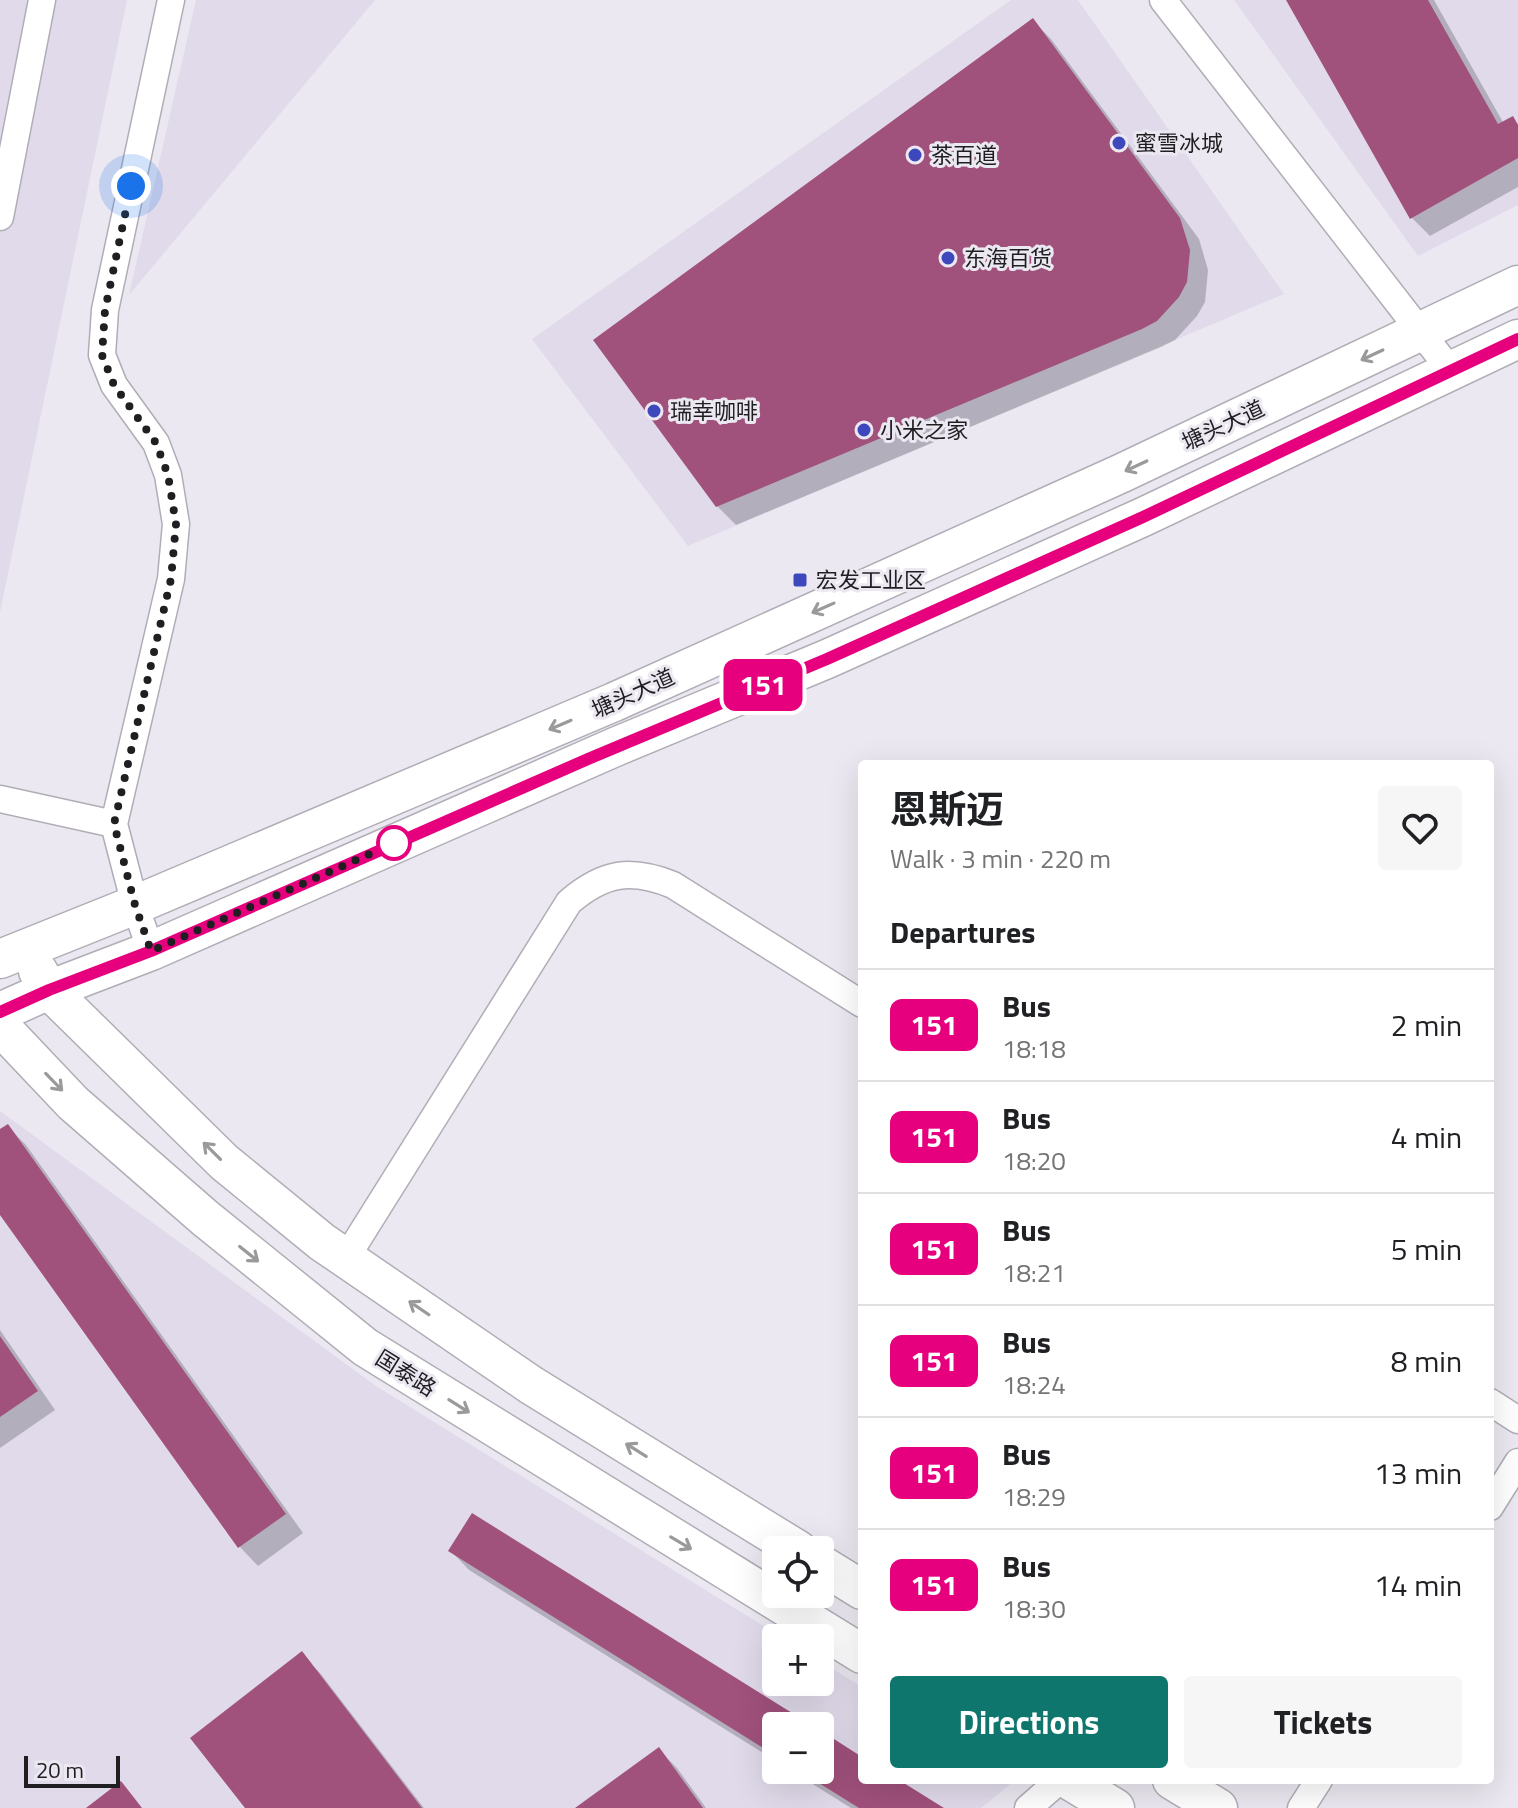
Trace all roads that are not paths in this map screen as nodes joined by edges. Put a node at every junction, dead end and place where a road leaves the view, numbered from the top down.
1 (42, 0) edge
2 (171, 0) edge
3 (1163, 0) edge
4 (0, 217) edge
5 (1518, 285) edge
6 (1420, 332) junction
7 (1518, 339) edge
8 (1451, 371) junction
9 (0, 799) edge
10 (114, 824) junction
11 (135, 905) junction
12 (151, 951) junction
13 (12, 953) edge
14 (49, 990) junction
15 (858, 1001) edge
16 (0, 1012) edge
17 (0, 1026) edge
18 (346, 1258) junction
19 (1494, 1405) edge
20 (1518, 1420) edge
21 (1518, 1462) edge
22 (1494, 1501) edge
23 (775, 1536) edge
24 (834, 1573) edge
25 (858, 1588) edge
26 (858, 1652) edge
27 (1055, 1784) edge
28 (1076, 1784) edge
29 (1179, 1784) edge
30 (1316, 1784) edge
31 (1028, 1808) edge
32 (1115, 1808) edge
33 (1218, 1808) edge
34 (1301, 1808) edge

1 - 4 street
2 - 10 street
3 - 6 street
5 - 6 main road, 塘头大道
6 - 8 street
6 -> 11 main road, 塘头大道
7 - 8 main road, 塘头大道
8 - 12 main road, 塘头大道
9 - 10 street
10 - 11 street
11 - 12 street
11 - 13 main road, 塘头大道
12 - 14 main road, 塘头大道
13 - 14 main road
14 - 16 main road, 塘头大道
18 -> 14 main road
15 - 18 street
17 -> 26 main road, 国泰路
23 -> 18 main road
19 - 20 street
21 - 22 street
24 - 25 main road
27 - 31 street
28 - 32 main road
29 - 33 main road
30 - 34 street

